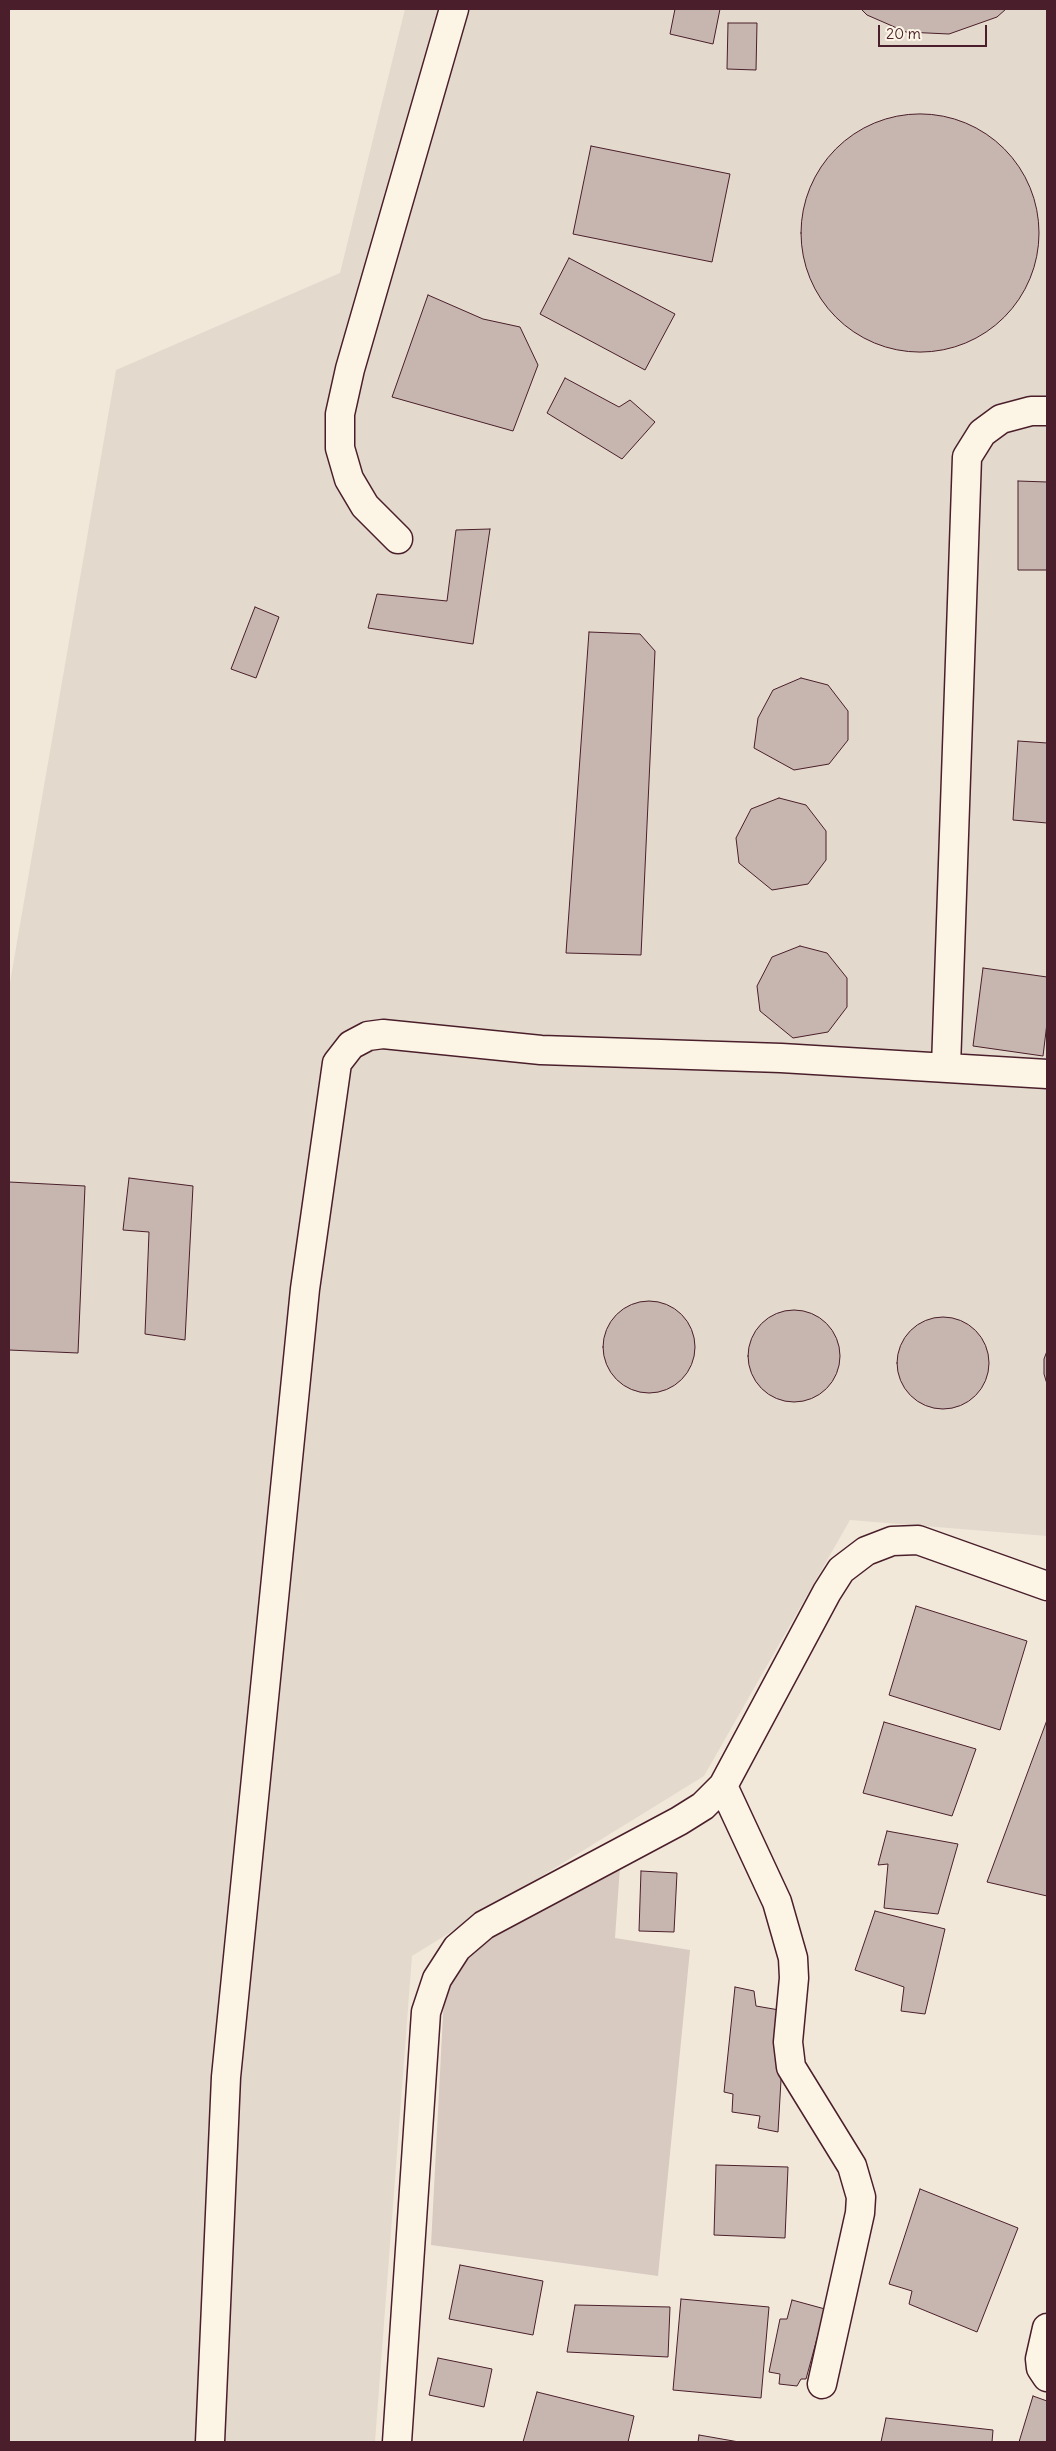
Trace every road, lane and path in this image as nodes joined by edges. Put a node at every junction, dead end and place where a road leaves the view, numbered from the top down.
1 (454, 9) edge
2 (1047, 411) edge
3 (398, 539) dead end
4 (946, 1067) junction
5 (1047, 1074) edge
6 (1047, 1586) edge
7 (723, 1786) junction
8 (1047, 2328) edge
9 (1047, 2377) edge
10 (822, 2384) dead end
11 (210, 2442) edge
12 (397, 2442) edge

1 - 3 street
2 - 4 street
4 - 5 street
4 - 11 street
6 - 7 street
7 - 10 street
7 - 12 street
8 - 9 street

